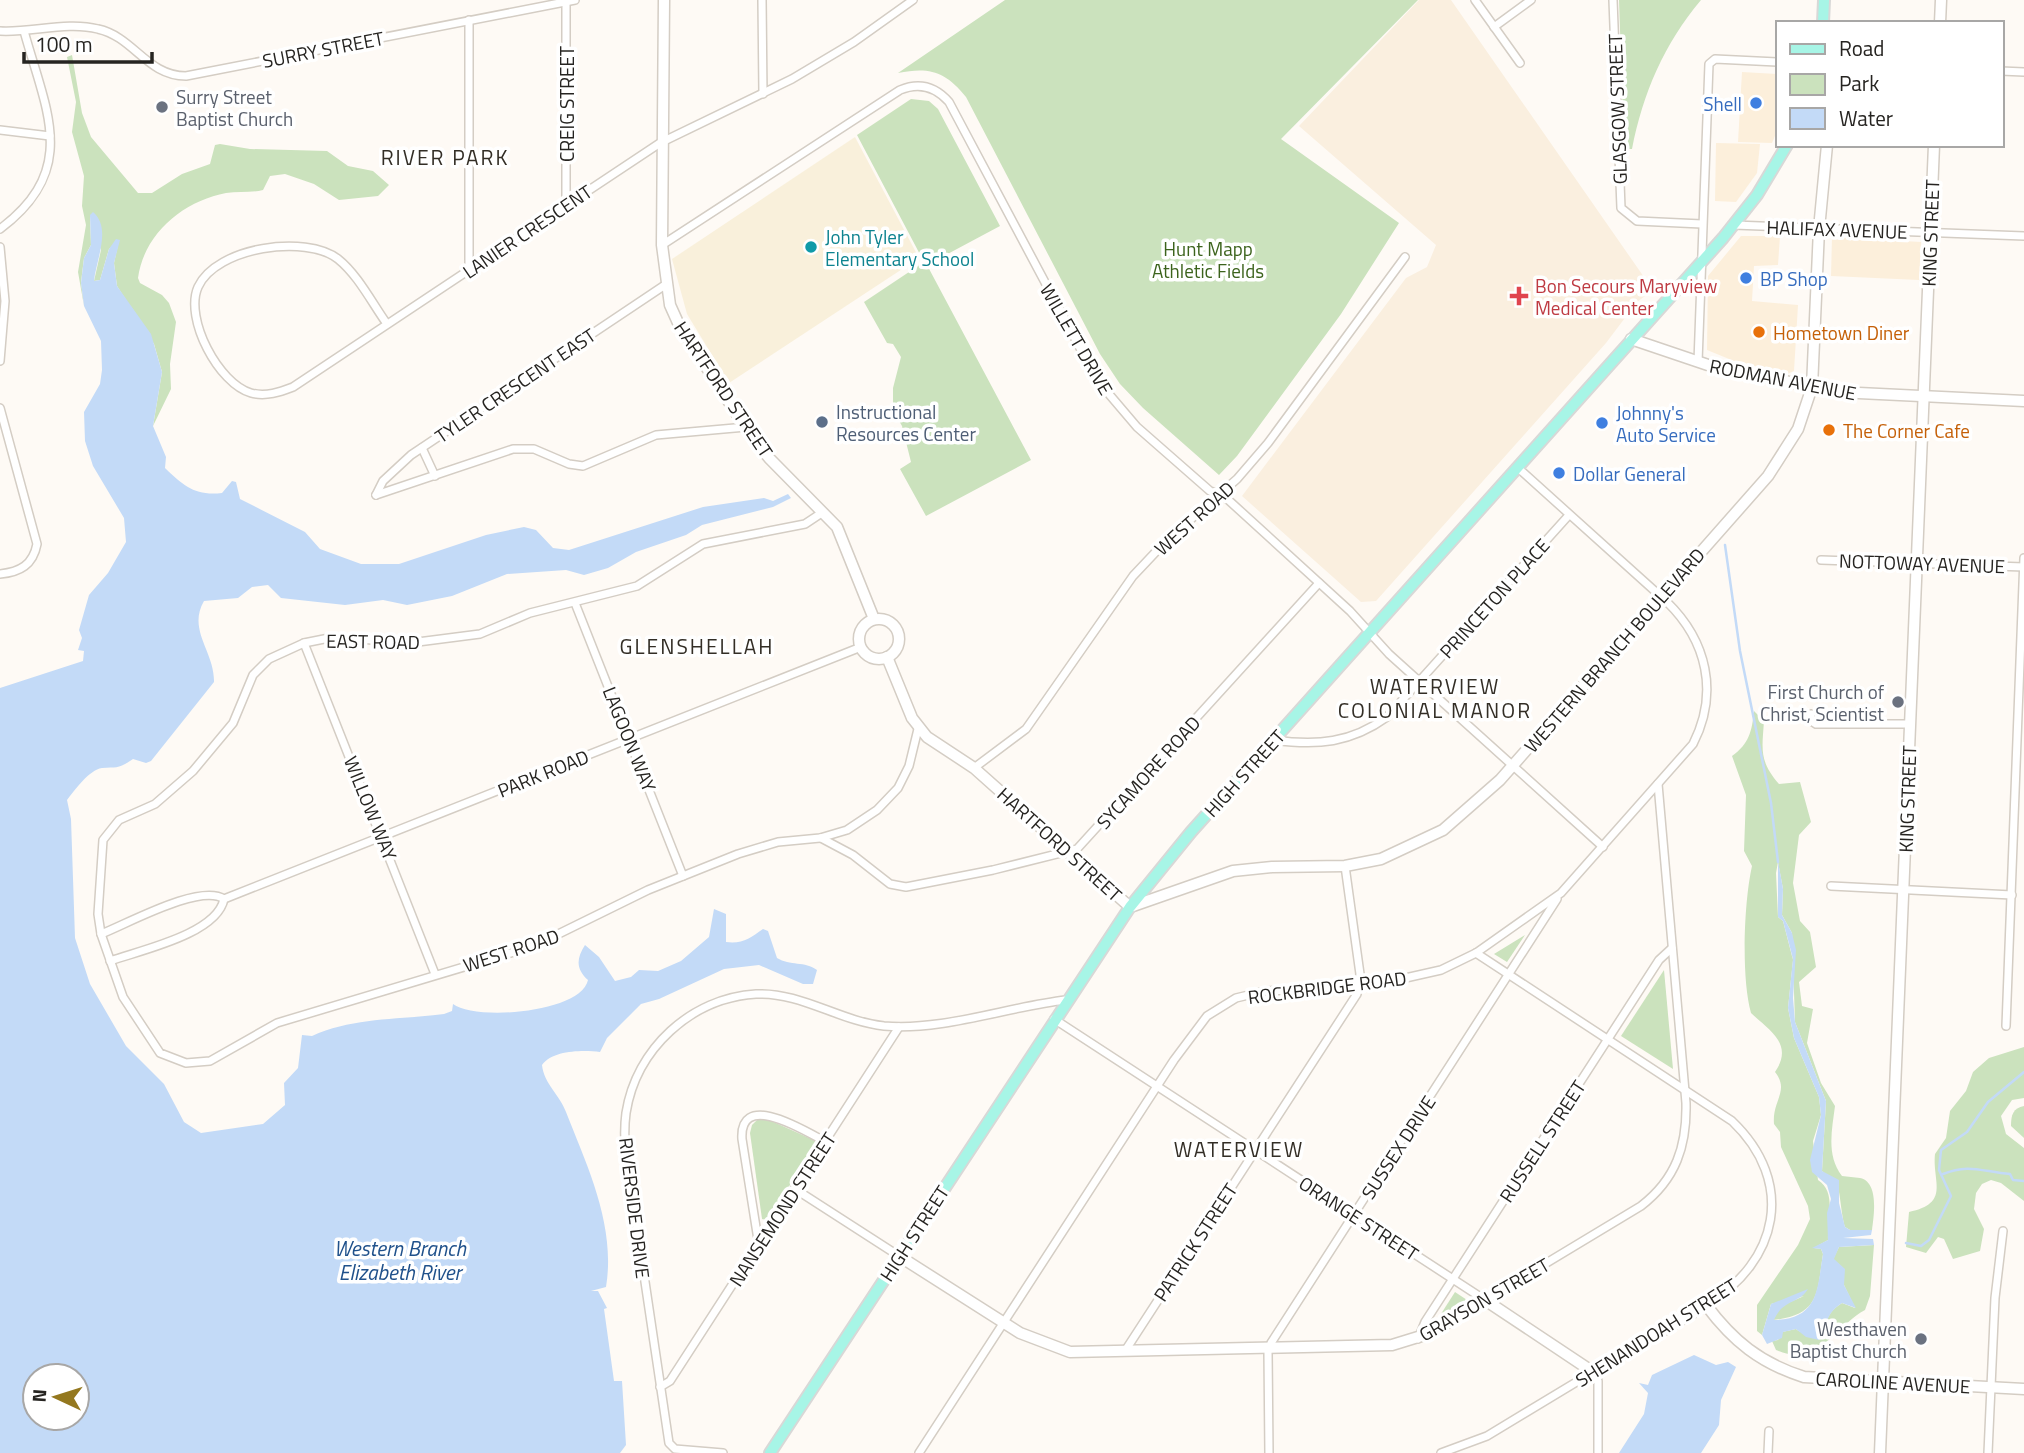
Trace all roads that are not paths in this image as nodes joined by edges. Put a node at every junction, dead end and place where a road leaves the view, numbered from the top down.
1 (575, 0) edge
2 (664, 0) edge
3 (762, 0) edge
4 (913, 0) edge
5 (1475, 0) edge
6 (1531, 0) edge
7 (1613, 0) edge
8 (1824, 0) edge
9 (1941, 0) edge
10 (566, 2) junction
11 (469, 20) junction
12 (1823, 21) edge
13 (1940, 21) edge
14 (1494, 26) junction
15 (0, 31) edge
16 (24, 31) junction
17 (1776, 62) edge
18 (1520, 64) dead end
19 (2003, 71) edge
20 (2024, 72) edge
21 (763, 94) junction
22 (0, 130) edge
23 (50, 136) junction
24 (663, 141) junction
25 (1786, 147) edge
26 (1820, 147) edge
27 (1827, 147) edge
28 (1934, 147) edge
29 (1824, 164) junction
30 (566, 205) junction
31 (1702, 224) junction
32 (1734, 225) junction
33 (0, 229) edge
34 (1819, 229) junction
35 (1930, 233) junction
36 (2024, 236) edge
37 (662, 245) junction
38 (0, 247) edge
39 (1405, 257) dead end
40 (1701, 261) junction
41 (469, 270) junction
42 (665, 285) junction
43 (387, 324) junction
44 (1631, 339) junction
45 (0, 361) edge
46 (1698, 362) junction
47 (1812, 387) junction
48 (1923, 397) junction
49 (2024, 401) edge
50 (0, 408) edge
51 (746, 427) junction
52 (422, 448) junction
53 (1517, 467) junction
54 (435, 476) junction
55 (1220, 495) junction
56 (823, 512) junction
57 (1569, 515) junction
58 (2024, 558) edge
59 (1821, 560) dead end
60 (1916, 561) junction
61 (2024, 566) edge
62 (0, 574) edge
63 (1319, 583) junction
64 (1662, 597) junction
65 (575, 603) junction
66 (874, 619) junction
67 (1368, 633) junction
68 (304, 643) junction
69 (861, 646) junction
70 (887, 657) junction
71 (1420, 681) junction
72 (1811, 714) dead end
73 (1910, 724) junction
74 (918, 729) junction
75 (2021, 731) edge
76 (630, 738) junction
77 (1274, 740) junction
78 (1513, 765) junction
79 (974, 768) junction
80 (1658, 784) junction
81 (383, 837) junction
82 (820, 838) junction
83 (1602, 848) junction
84 (1068, 853) junction
85 (1345, 866) junction
86 (683, 876) junction
87 (1831, 886) dead end
88 (1903, 889) junction
89 (1561, 892) junction
90 (2012, 895) junction
91 (225, 899) junction
92 (1130, 907) junction
93 (101, 934) junction
94 (1672, 947) junction
95 (1476, 953) junction
96 (108, 958) junction
97 (435, 974) junction
98 (1510, 975) junction
99 (1360, 987) junction
100 (1066, 1000) junction
101 (1054, 1018) junction
102 (2006, 1026) dead end
103 (899, 1027) junction
104 (1608, 1039) junction
105 (1157, 1086) junction
106 (1685, 1090) junction
107 (826, 1142) junction
108 (1255, 1150) junction
109 (795, 1189) junction
110 (1353, 1215) junction
111 (2003, 1231) dead end
112 (759, 1246) junction
113 (899, 1256) junction
114 (1452, 1279) junction
115 (1485, 1300) junction
116 (1706, 1305) junction
117 (1003, 1324) junction
118 (1418, 1339) junction
119 (1269, 1349) junction
120 (1124, 1353) junction
121 (1593, 1372) junction
122 (1882, 1383) junction
123 (660, 1387) junction
124 (1991, 1387) junction
125 (2024, 1388) edge
126 (1769, 1431) dead end
127 (723, 1453) edge
128 (769, 1453) edge
129 (919, 1453) edge
130 (1269, 1453) edge
131 (1441, 1453) edge
132 (1598, 1453) edge
133 (1768, 1453) edge
134 (1880, 1453) edge
135 (1988, 1453) edge

1 - 10 street, SURRY STREET
2 - 24 street, HARTFORD STREET
3 - 21 street
4 - 21 street, LANIER CRESCENT
5 - 14 street
6 - 14 street
7 - 31 street, GLASGOW STREET
8 - 12 main road
9 - 13 street
10 - 11 street, SURRY STREET
10 - 30 street, CREIG STREET
11 - 16 street, SURRY STREET
11 - 41 street
14 - 18 street
15 - 16 street, SURRY STREET
16 - 23 street
17 - 31 street
19 - 20 street
21 - 24 street, LANIER CRESCENT
22 - 23 street
23 - 33 street
24 - 30 street, LANIER CRESCENT
24 - 37 street, HARTFORD STREET
25 - 32 main road, HIGH STREET
26 - 29 street
27 - 29 street, WESTERN BRANCH BOULEVARD
28 - 35 street, KING STREET
29 - 34 street, WESTERN BRANCH BOULEVARD
30 - 41 street, LANIER CRESCENT
31 - 40 street
32 - 34 street, HALIFAX AVENUE
32 - 40 main road, HIGH STREET
34 - 35 street, HALIFAX AVENUE
34 - 47 street, WESTERN BRANCH BOULEVARD
35 - 36 street, HALIFAX AVENUE
35 - 48 street, KING STREET
37 - 42 street, HARTFORD STREET
37 - 55 street, WILLETT DRIVE
38 - 45 street
39 - 55 street, WEST ROAD
40 - 44 main road, HIGH STREET
40 - 46 street
41 - 43 street, LANIER CRESCENT
42 - 51 street, HARTFORD STREET
42 - 52 street, TYLER CRESCENT EAST
43 - 43 street, LANIER CRESCENT
44 - 46 street, RODMAN AVENUE
44 - 53 main road, HIGH STREET
46 - 47 street, RODMAN AVENUE
47 - 48 street, RODMAN AVENUE
47 - 64 street, WESTERN BRANCH BOULEVARD
48 - 49 street, RODMAN AVENUE
48 - 60 street, KING STREET
50 - 62 street
51 - 54 street
51 - 56 street, HARTFORD STREET
52 - 54 street
52 - 54 street, TYLER CRESCENT EAST
53 - 57 street, ROCKBRIDGE ROAD
53 - 67 main road, HIGH STREET
55 - 63 street, WILLETT DRIVE
55 - 79 street, WEST ROAD
56 - 65 street, EAST ROAD
56 - 66 street, HARTFORD STREET
57 - 64 street, ROCKBRIDGE ROAD
57 - 71 street, PRINCETON PLACE
58 - 61 street
59 - 60 street, NOTTOWAY AVENUE
60 - 61 street, NOTTOWAY AVENUE
60 - 73 street, KING STREET
61 - 75 street
63 - 67 street, WILLETT DRIVE
63 - 84 street, SYCAMORE ROAD
64 - 78 street, WESTERN BRANCH BOULEVARD
64 - 80 street, ROCKBRIDGE ROAD
65 - 68 street, EAST ROAD
65 - 76 street, LAGOON WAY
66 - 69 street
66 - 70 street, HARTFORD STREET
67 - 71 street, WILLETT DRIVE
67 - 77 main road, HIGH STREET
68 - 81 street, WILLOW WAY
68 - 93 street, EAST ROAD
69 - 70 street
69 - 76 street, PARK ROAD
70 - 74 street, HARTFORD STREET
71 - 77 street, PRINCETON PLACE
71 - 78 street, WILLETT DRIVE
72 - 73 street
73 - 88 street, KING STREET
74 - 79 street, HARTFORD STREET
74 - 82 street, WEST ROAD
75 - 90 street
76 - 81 street, PARK ROAD
76 - 86 street, LAGOON WAY
77 - 92 main road, HIGH STREET
78 - 83 street, WILLETT DRIVE
78 - 85 street, WESTERN BRANCH BOULEVARD
79 - 84 street, HARTFORD STREET
80 - 83 street, ROCKBRIDGE ROAD
80 - 94 street, GRAYSON STREET
81 - 91 street, PARK ROAD
81 - 97 street, WILLOW WAY
82 - 84 street, SYCAMORE ROAD
82 - 86 street, WEST ROAD
83 - 89 street, ROCKBRIDGE ROAD
84 - 92 street, HARTFORD STREET
85 - 92 street, WESTERN BRANCH BOULEVARD
85 - 99 street
86 - 97 street, WEST ROAD
87 - 88 street
88 - 90 street
88 - 122 street, KING STREET
89 - 95 street, ROCKBRIDGE ROAD
89 - 98 street, SUSSEX DRIVE
90 - 102 street
91 - 93 street, PARK ROAD
91 - 96 street
92 - 100 main road, HIGH STREET
93 - 96 street, EAST ROAD
94 - 104 street, RUSSELL STREET
94 - 106 street, GRAYSON STREET
95 - 98 street, SHENANDOAH STREET
95 - 99 street, ROCKBRIDGE ROAD
96 - 97 street, WEST ROAD
98 - 104 street, SHENANDOAH STREET
98 - 110 street, SUSSEX DRIVE
99 - 105 street, ROCKBRIDGE ROAD
99 - 108 street, PATRICK STREET
100 - 101 main road, HIGH STREET
100 - 103 street, RIVERSIDE DRIVE
101 - 105 street, ORANGE STREET
101 - 113 main road, HIGH STREET
103 - 107 street, NANSEMOND STREET
103 - 123 street, RIVERSIDE DRIVE
104 - 106 street, SHENANDOAH STREET
104 - 114 street, RUSSELL STREET
105 - 108 street, ORANGE STREET
105 - 117 street, ROCKBRIDGE ROAD
106 - 115 street, GRAYSON STREET
106 - 116 street, SHENANDOAH STREET
107 - 109 street, NANSEMOND STREET
107 - 112 street
108 - 110 street, ORANGE STREET
108 - 120 street, PATRICK STREET
109 - 112 street, NANSEMOND STREET
109 - 113 street, GRAYSON STREET
110 - 114 street, ORANGE STREET
110 - 119 street, SUSSEX DRIVE
111 - 124 street
112 - 123 street, NANSEMOND STREET
113 - 117 street, GRAYSON STREET
113 - 128 main road, HIGH STREET
114 - 115 street, ORANGE STREET
114 - 118 street, RUSSELL STREET
115 - 118 street, GRAYSON STREET
115 - 121 street, ORANGE STREET
116 - 121 street, SHENANDOAH STREET
116 - 122 street, CAROLINE AVENUE
117 - 120 street, GRAYSON STREET
117 - 129 street, ROCKBRIDGE ROAD
118 - 119 street, GRAYSON STREET
119 - 120 street, GRAYSON STREET
119 - 130 street
121 - 131 street, SHENANDOAH STREET
121 - 132 street
122 - 124 street, CAROLINE AVENUE
122 - 134 street, KING STREET
123 - 127 street, RIVERSIDE DRIVE
124 - 125 street, CAROLINE AVENUE
124 - 135 street
126 - 133 street

